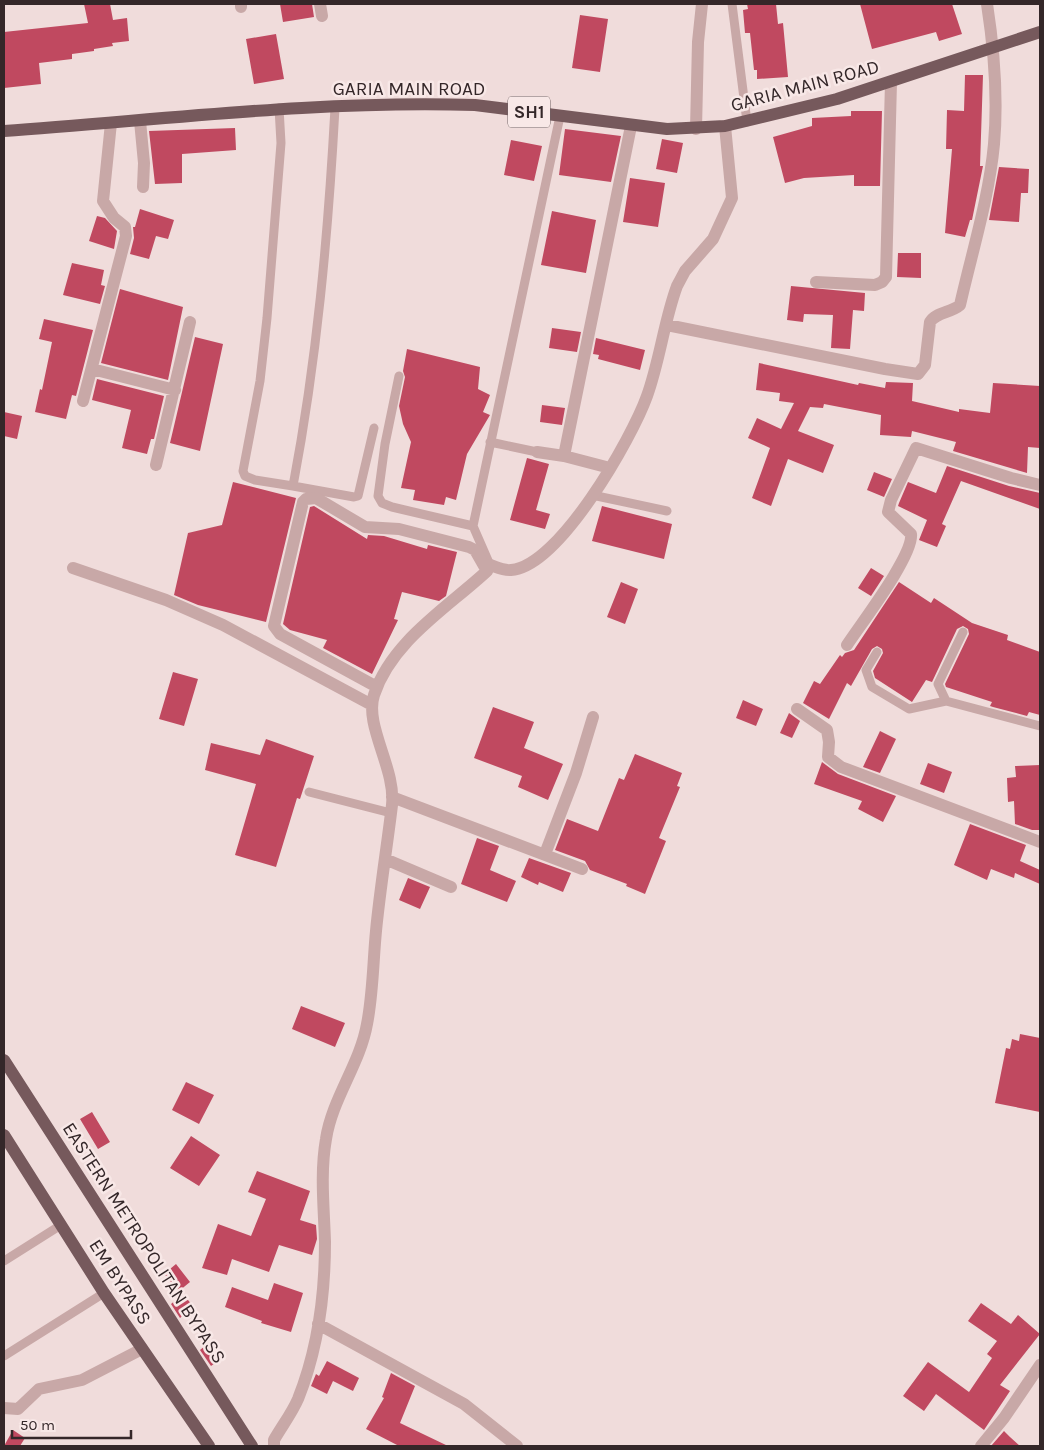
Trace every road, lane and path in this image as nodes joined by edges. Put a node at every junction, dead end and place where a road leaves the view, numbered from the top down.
1 (702, 4) edge
2 (732, 4) edge
3 (987, 4) edge
4 (1040, 32) edge
5 (994, 46) junction
6 (890, 82) junction
7 (279, 108) junction
8 (334, 108) junction
9 (560, 116) junction
10 (140, 121) junction
11 (747, 122) junction
12 (111, 123) junction
13 (631, 126) junction
14 (725, 126) junction
15 (696, 129) junction
16 (4, 131) edge
17 (143, 187) dead end
18 (816, 282) dead end
19 (190, 322) dead end
20 (667, 324) junction
21 (92, 368) junction
22 (399, 376) dead end
23 (175, 390) junction
24 (83, 401) dead end
25 (374, 428) dead end
26 (490, 442) junction
27 (537, 452) joint
28 (564, 456) junction
29 (156, 466) dead end
30 (610, 468) junction
31 (1040, 485) edge
32 (294, 486) junction
33 (592, 495) junction
34 (667, 511) dead end
35 (473, 526) junction
36 (73, 568) dead end
37 (488, 568) junction
38 (963, 632) dead end
39 (847, 645) dead end
40 (877, 652) dead end
41 (377, 688) junction
42 (946, 701) junction
43 (372, 705) junction
44 (798, 709) dead end
45 (592, 717) dead end
46 (1040, 726) edge
47 (309, 792) dead end
48 (392, 797) junction
49 (391, 813) junction
50 (1040, 842) edge
51 (545, 854) junction
52 (385, 859) junction
53 (582, 869) dead end
54 (451, 887) dead end
55 (4, 1060) edge
56 (4, 1135) edge
57 (61, 1225) junction
58 (4, 1261) edge
59 (104, 1292) junction
60 (318, 1324) junction
61 (142, 1349) junction
62 (4, 1356) edge
63 (1040, 1365) edge
64 (4, 1408) edge
65 (204, 1444) edge
66 (252, 1446) edge
67 (274, 1446) edge
68 (518, 1446) edge
69 (981, 1446) edge

1 - 15 street
2 - 11 lane
3 - 5 street
4 - 5 main road, GARIA MAIN ROAD / SH1
5 - 6 main road, GARIA MAIN ROAD / SH1
5 - 20 street
6 - 11 main road, GARIA MAIN ROAD / SH1
6 - 18 street
7 - 8 main road, GARIA MAIN ROAD / SH1
7 - 10 main road, GARIA MAIN ROAD / SH1
7 - 32 lane
8 - 9 main road, GARIA MAIN ROAD / SH1
8 - 32 lane
9 - 13 main road, GARIA MAIN ROAD / SH1
9 - 26 lane
10 - 12 main road, GARIA MAIN ROAD / SH1
10 - 17 street
11 - 14 main road, GARIA MAIN ROAD / SH1
12 - 16 main road, GARIA MAIN ROAD / SH1
12 - 21 street
13 - 15 main road, GARIA MAIN ROAD / SH1
13 - 28 street
14 - 15 main road, GARIA MAIN ROAD / SH1
14 - 20 street
19 - 23 street
20 - 30 street
21 - 23 street
21 - 24 street
22 - 35 lane
23 - 29 street
25 - 32 lane
26 - 27 lane
26 - 35 lane
27 - 28 street
28 - 30 street
30 - 33 street
31 - 39 street
33 - 34 lane
33 - 37 street
35 - 37 lane
36 - 43 street
37 - 41 street
37 - 41 street
38 - 42 lane
40 - 42 lane
41 - 43 street
42 - 46 lane
43 - 48 street
44 - 50 street
45 - 51 street
47 - 49 lane
48 - 49 street
48 - 51 street
49 - 52 street
51 - 53 street
52 - 54 street
52 - 60 street
55 - 66 main road, EASTERN METROPOLITAN BYPASS
56 - 57 main road, EM BYPASS
57 - 58 lane
57 - 59 main road, EM BYPASS
59 - 61 main road, EM BYPASS
59 - 62 lane
60 - 67 street
60 - 68 street
61 - 64 street
61 - 65 main road, EM BYPASS
63 - 69 street

